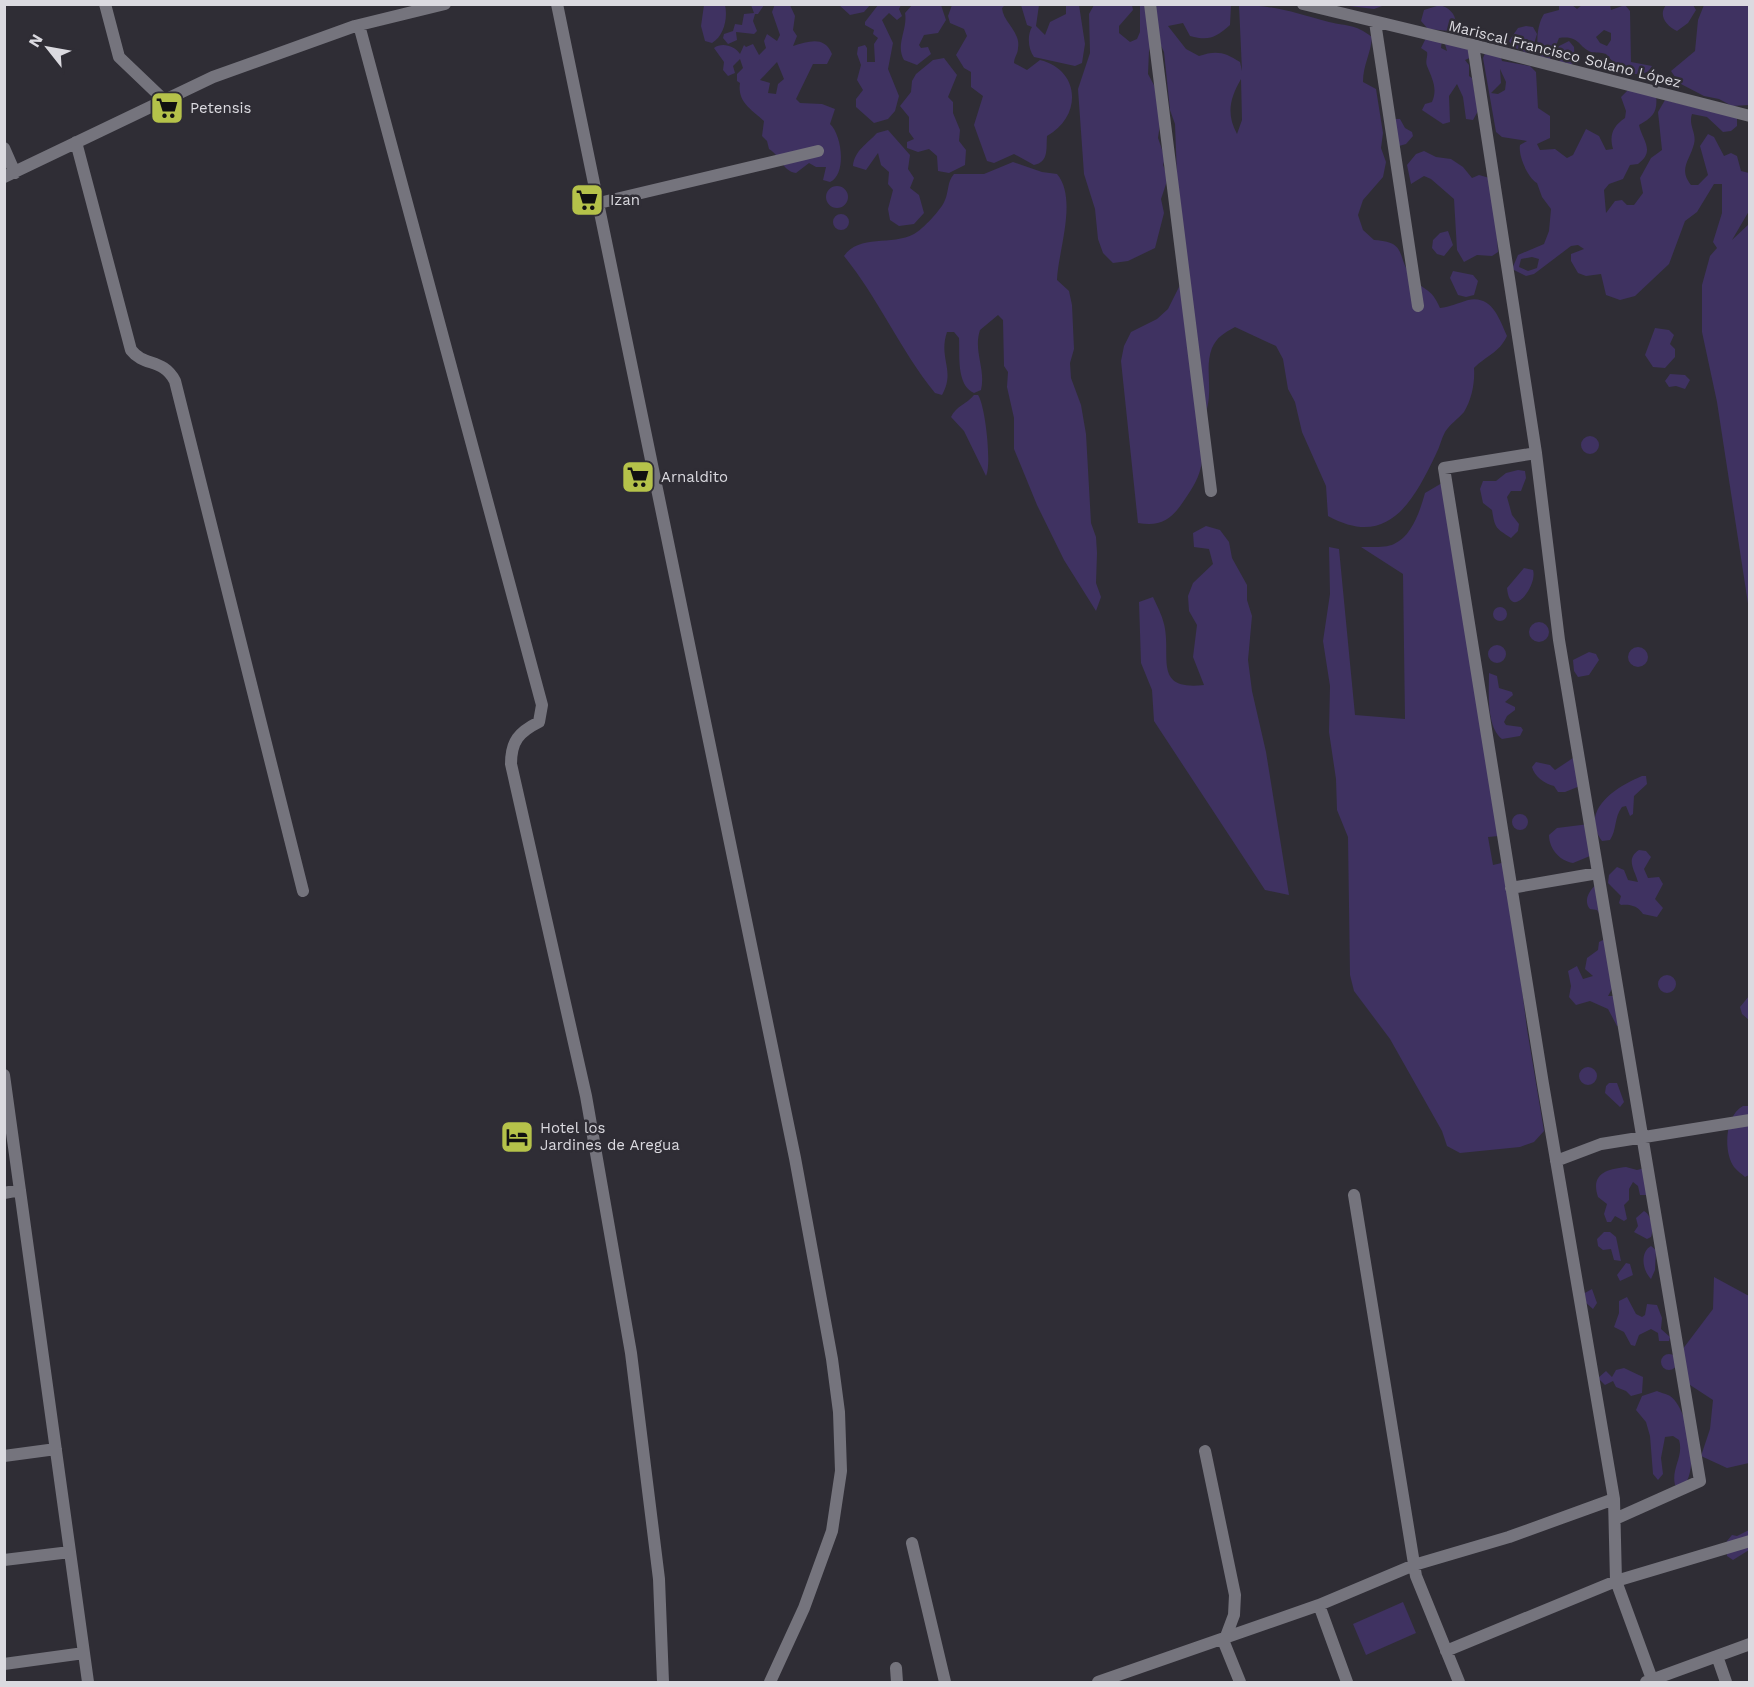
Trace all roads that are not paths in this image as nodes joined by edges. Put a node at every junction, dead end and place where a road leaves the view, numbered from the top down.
1 (105, 4) edge
2 (557, 4) edge
3 (1150, 4) edge
4 (1303, 4) edge
5 (443, 5) edge
6 (1375, 22) junction
7 (359, 25) junction
8 (1473, 45) junction
9 (164, 100) junction
10 (1749, 116) edge
11 (76, 142) junction
12 (4, 148) edge
13 (818, 151) dead end
14 (10, 175) edge
15 (599, 203) junction
16 (1418, 306) dead end
17 (1536, 453) junction
18 (1211, 491) dead end
19 (1598, 873) junction
20 (1510, 888) junction
21 (303, 891) dead end
22 (4, 1075) edge
23 (1749, 1120) edge
24 (1642, 1137) junction
25 (1556, 1161) junction
26 (20, 1190) junction
27 (4, 1193) edge
28 (1354, 1196) dead end
29 (56, 1449) junction
30 (1205, 1450) dead end
31 (4, 1456) edge
32 (1614, 1499) junction
33 (1615, 1518) junction
34 (1749, 1541) edge
35 (912, 1543) dead end
36 (70, 1552) junction
37 (4, 1560) edge
38 (1414, 1565) junction
39 (1616, 1581) junction
40 (1319, 1605) junction
41 (1224, 1639) junction
42 (1749, 1644) edge
43 (1446, 1651) junction
44 (84, 1653) junction
45 (1717, 1656) junction
46 (4, 1664) edge
47 (896, 1668) dead end
48 (1129, 1677) edge
49 (1650, 1682) edge
50 (88, 1683) edge
51 (663, 1683) edge
52 (770, 1683) edge
53 (897, 1683) edge
54 (945, 1683) edge
55 (1098, 1683) edge
56 (1240, 1683) edge
57 (1347, 1683) edge
58 (1459, 1683) edge
59 (1726, 1683) edge

1 - 9 street
2 - 15 street
3 - 18 street
4 - 6 street, Mariscal Francisco Solano López
5 - 7 street
6 - 8 street, Mariscal Francisco Solano López
6 - 16 street
7 - 9 street
7 - 51 street
8 - 10 street, Mariscal Francisco Solano López
8 - 17 street
9 - 11 street
11 - 14 street
11 - 21 street
12 - 14 street
13 - 15 street
15 - 52 street
17 - 19 street
17 - 20 street
19 - 20 street
19 - 24 street
20 - 25 street
22 - 26 street
23 - 24 street
24 - 25 street
24 - 33 street
25 - 32 street
26 - 27 street
26 - 29 street
28 - 38 street
29 - 31 street
29 - 36 street
30 - 41 street
32 - 33 street
32 - 38 street
33 - 39 street
34 - 39 street
35 - 54 street
36 - 37 street
36 - 44 street
38 - 40 street
38 - 43 street
39 - 43 street
39 - 49 street
40 - 41 street
40 - 57 street
41 - 48 street
41 - 56 street
42 - 45 street
43 - 58 street
44 - 46 street
44 - 50 street
45 - 49 street
45 - 59 street
47 - 53 street
48 - 55 street

